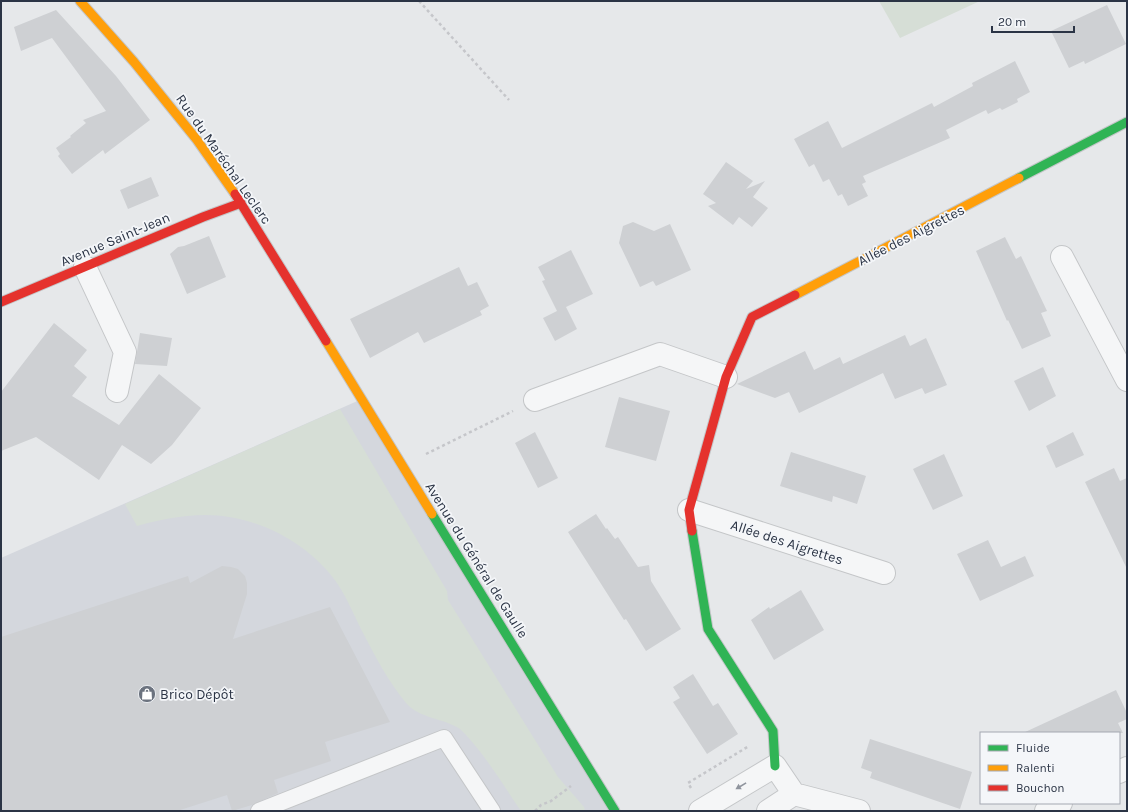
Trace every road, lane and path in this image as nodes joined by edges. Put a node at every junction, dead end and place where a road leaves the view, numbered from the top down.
1 (80, 1) edge
2 (419, 1) edge
3 (509, 100) dead end
4 (1127, 122) edge
5 (241, 203) junction
6 (1062, 257) dead end
7 (85, 267) junction
8 (1, 302) edge
9 (316, 324) joint
10 (726, 377) junction
11 (1127, 380) edge
12 (117, 391) dead end
13 (535, 400) joint
14 (403, 466) junction
15 (689, 510) junction
16 (884, 573) dead end
17 (775, 766) junction
18 (592, 774) junction
19 (794, 794) junction
20 (1059, 804) edge
21 (259, 811) edge
22 (492, 811) edge
23 (535, 811) edge
24 (615, 811) edge
25 (700, 811) edge
26 (768, 811) edge
27 (859, 811) edge
28 (1046, 811) edge

1 - 5 street, Rue du Maréchal Leclerc
2 - 3 path
4 - 10 street, Allée des Aigrettes
5 - 7 street, Avenue Saint-Jean
5 - 9 street, Rue du Maréchal Leclerc
6 - 11 street
7 - 8 street, Avenue Saint-Jean
7 - 12 street
9 - 14 street, Avenue du Général de Gaulle
10 - 13 street
10 - 15 street, Allée des Aigrettes
13 - 14 path
14 - 18 street, Avenue du Général de Gaulle
15 - 16 street, Allée des Aigrettes
15 - 17 street, Allée des Aigrettes
17 - 19 street
17 -> 25 street
18 - 23 path
18 - 24 street, Avenue du Général de Gaulle
19 - 26 street
19 - 27 street
20 - 28 street
21 - 22 lane

